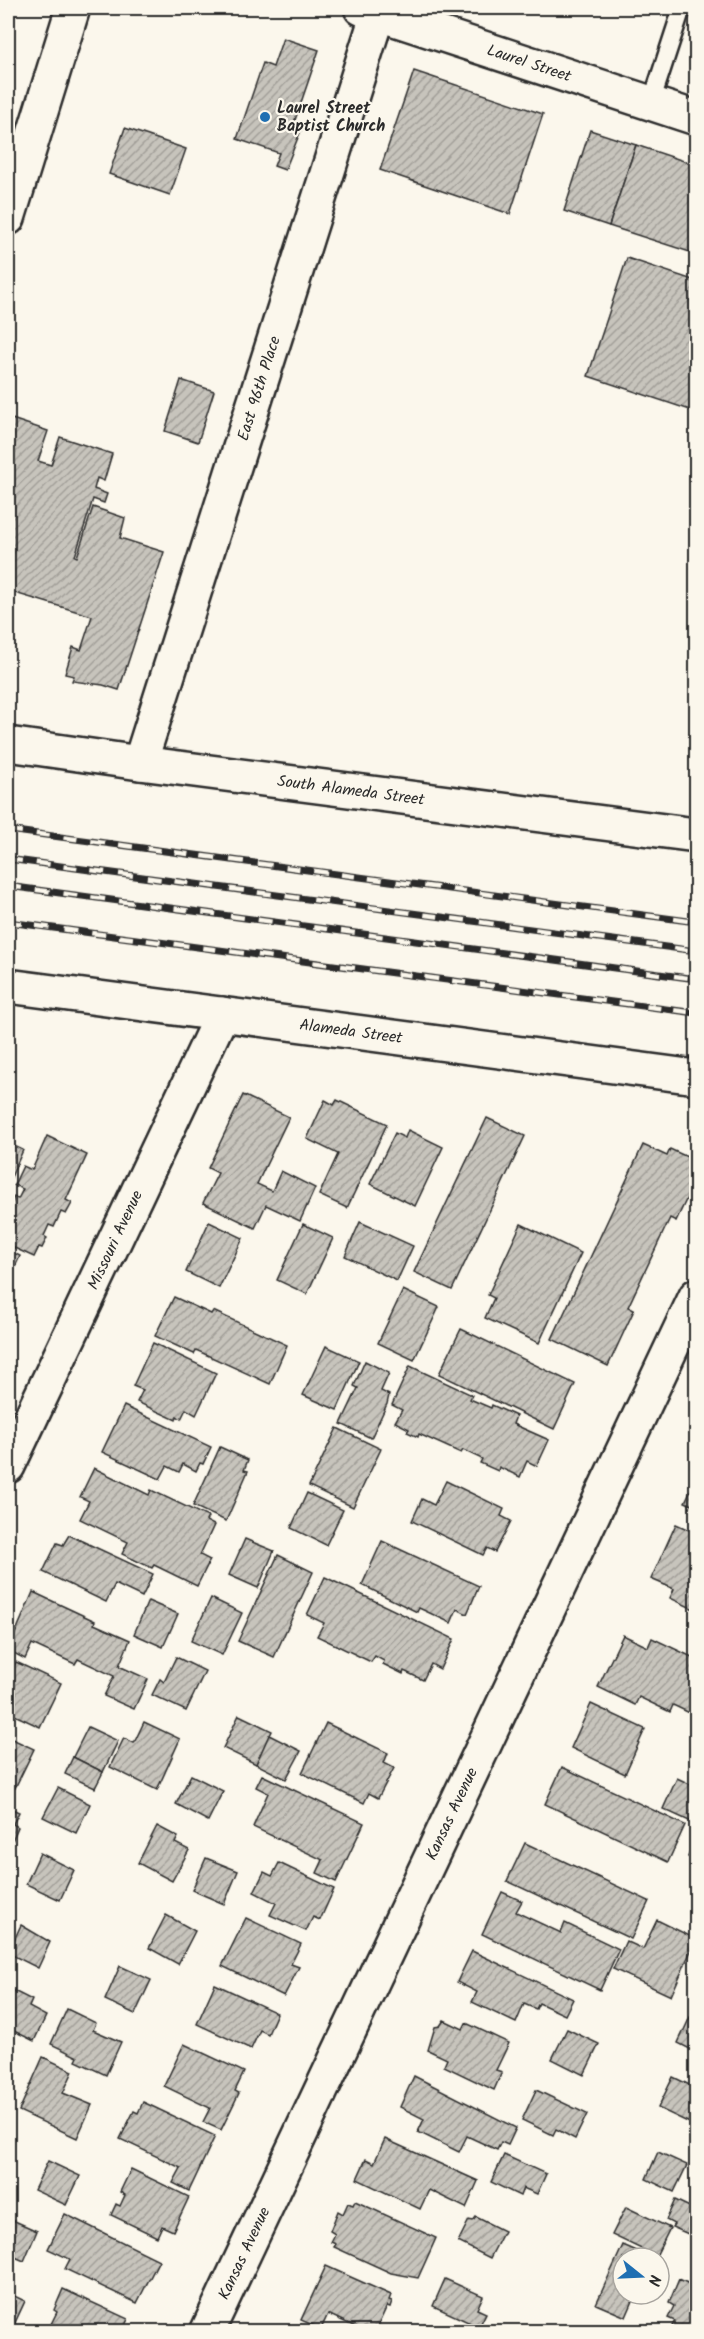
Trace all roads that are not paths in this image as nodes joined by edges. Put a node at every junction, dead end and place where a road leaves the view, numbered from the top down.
1 (73, 8) edge
2 (682, 8) edge
3 (369, 10) edge
4 (651, 103) junction
5 (696, 118) edge
6 (8, 218) edge
7 (8, 744) edge
8 (140, 763) junction
9 (696, 835) edge
10 (8, 986) edge
11 (222, 1014) junction
12 (696, 1077) edge
13 (696, 1296) edge
14 (8, 1466) edge
15 (207, 2331) edge

1 - 6 street
2 - 4 lane
3 - 4 street, Laurel Street
3 - 8 street, East 96th Place
4 - 5 street, Laurel Street
7 - 8 street, South Alameda Street
8 - 9 street, South Alameda Street
10 - 11 street, Alameda Street
11 - 12 street, Alameda Street
11 - 14 street, Missouri Avenue
13 - 15 street, Kansas Avenue

